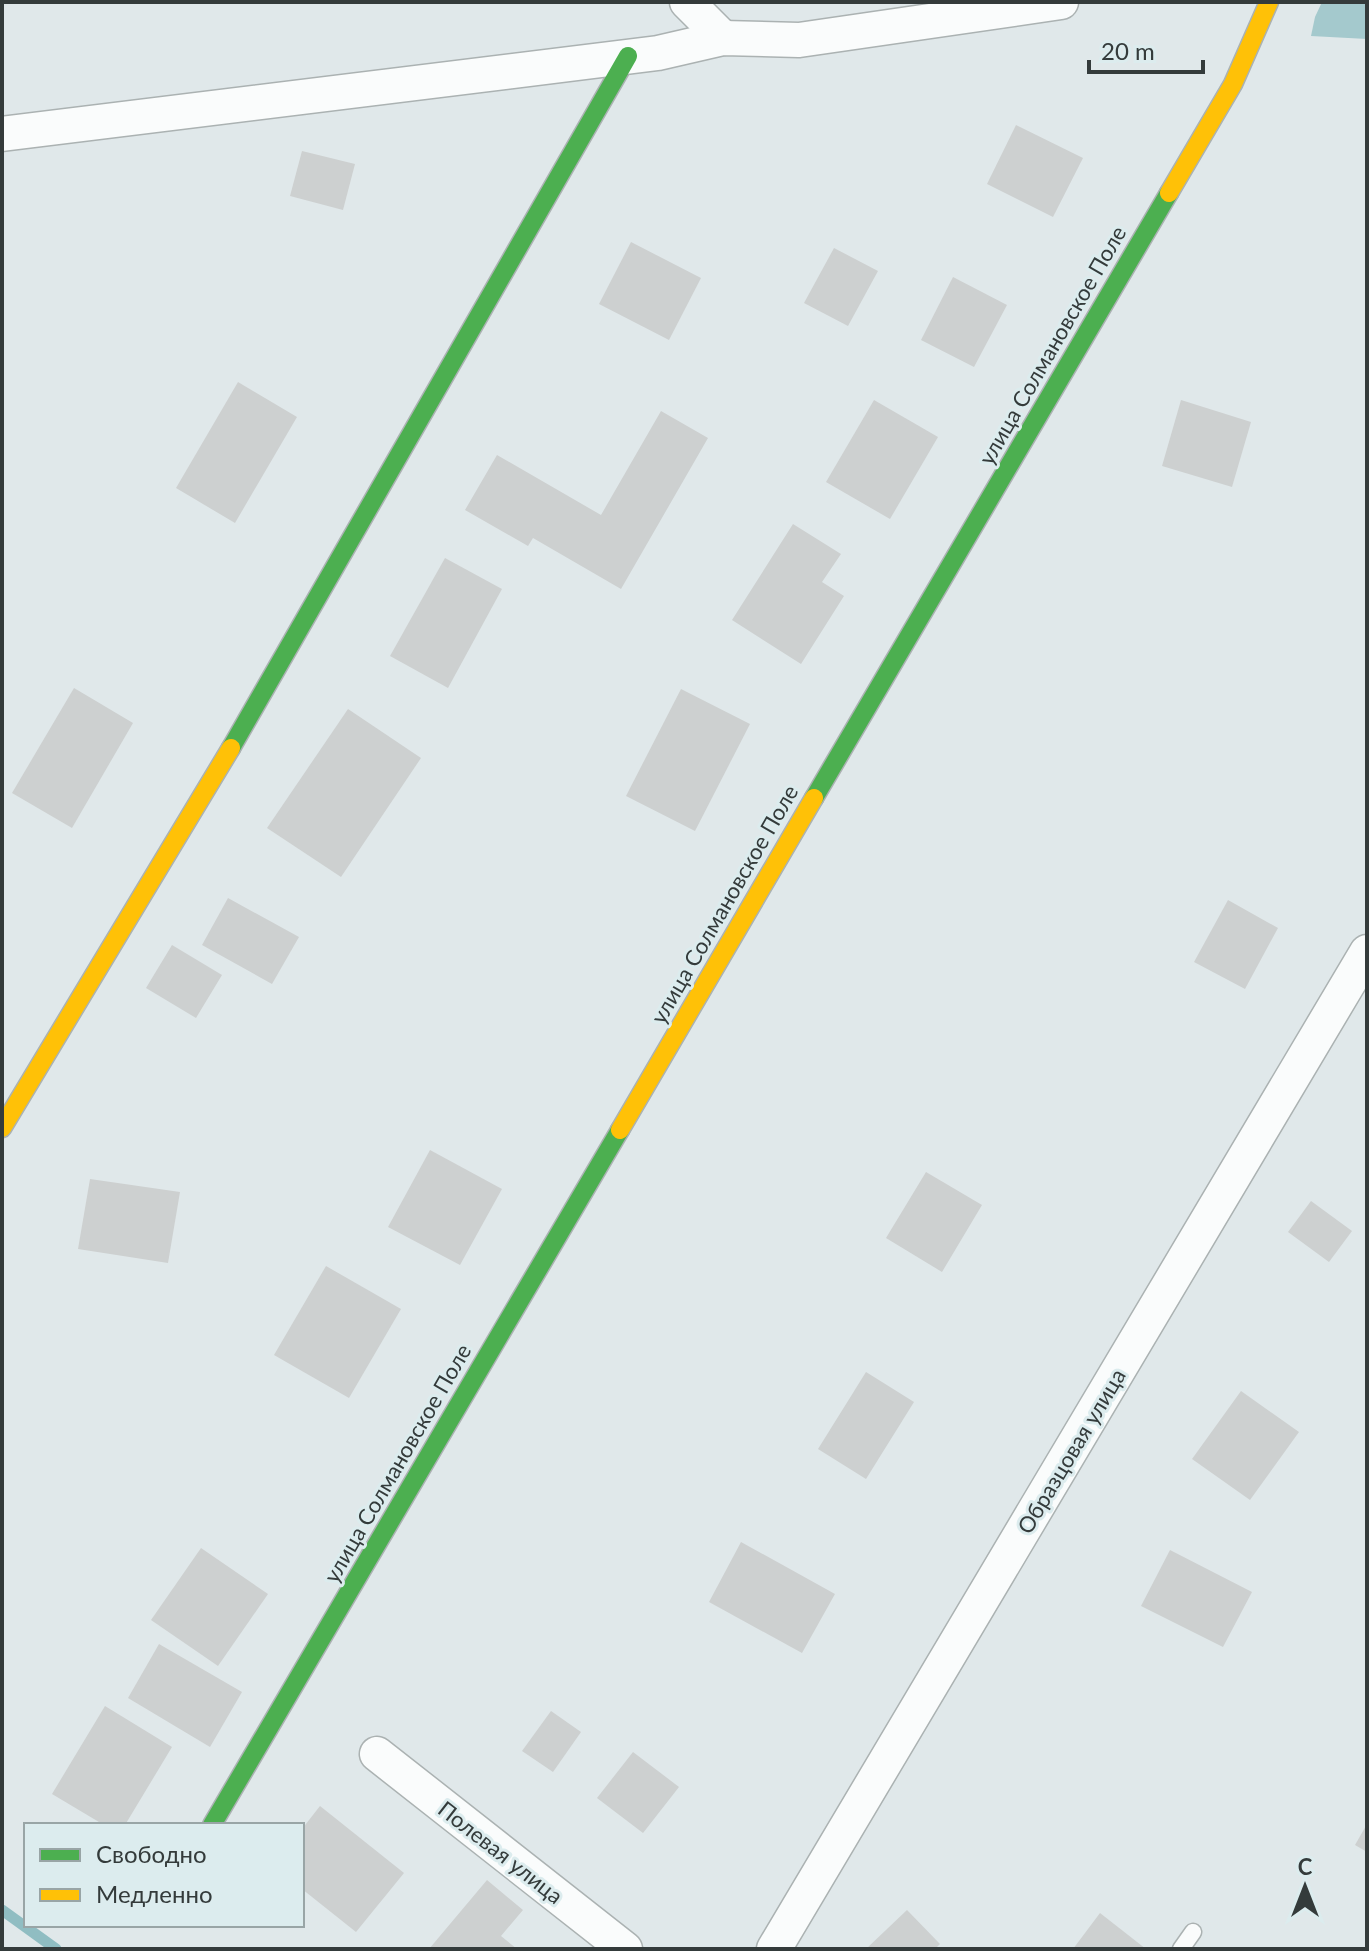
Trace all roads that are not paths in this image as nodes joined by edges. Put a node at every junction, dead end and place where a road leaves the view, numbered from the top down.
1 (687, 2) edge
2 (1061, 2) edge
3 (1269, 2) edge
4 (723, 38) junction
5 (628, 56) junction
6 (6, 129) edge
7 (1367, 952) edge
8 (2, 1128) edge
9 (377, 1754) dead end
10 (213, 1823) edge
11 (1193, 1932) dead end
12 (625, 1949) edge
13 (774, 1949) edge
14 (1181, 1949) edge

1 - 4 street
2 - 4 street
3 - 10 street, улица Солмановское Поле
4 - 5 street
5 - 6 street
5 - 8 street
7 - 13 street, Образцовая улица
9 - 12 street, Полевая улица
11 - 14 lane

